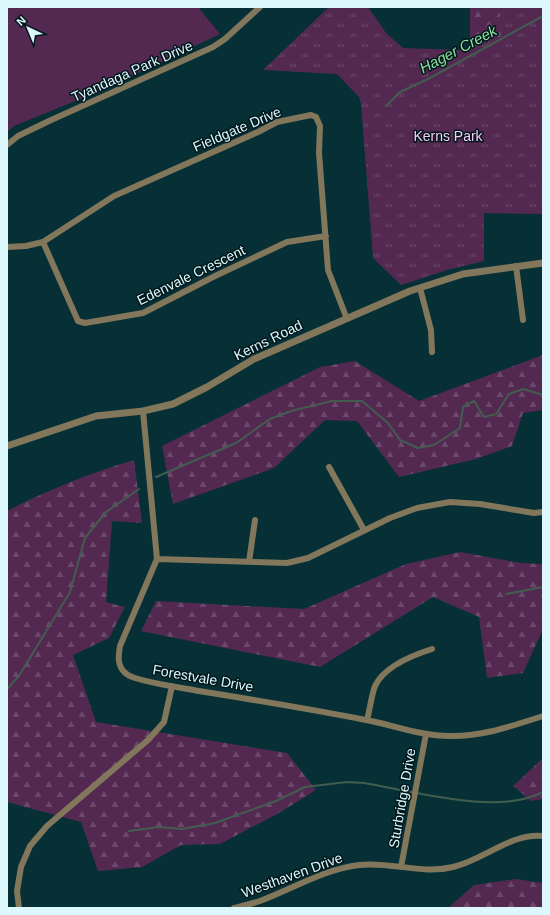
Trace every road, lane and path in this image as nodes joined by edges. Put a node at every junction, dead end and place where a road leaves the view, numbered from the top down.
1 (260, 7) edge
2 (7, 145) edge
3 (326, 236) junction
4 (43, 242) junction
5 (7, 247) edge
6 (543, 263) edge
7 (516, 266) junction
8 (420, 288) junction
9 (347, 318) junction
10 (523, 320) dead end
11 (432, 352) dead end
12 (143, 411) junction
13 (7, 446) edge
14 (329, 467) dead end
15 (543, 512) edge
16 (255, 520) dead end
17 (364, 530) junction
18 (157, 559) junction
19 (249, 562) junction
20 (432, 649) dead end
21 (172, 686) junction
22 (543, 716) edge
23 (367, 720) junction
24 (426, 734) junction
25 (543, 836) edge
26 (402, 867) junction
27 (19, 908) edge
28 (234, 908) edge

1 - 2 street, Tyandaga Park Drive
3 - 4 street, Edenvale Crescent
3 - 4 street, Fieldgate Drive
3 - 9 street, Fieldgate Drive
4 - 5 street, Fieldgate Drive
6 - 7 street, Kerns Road
7 - 8 street, Kerns Road
7 - 10 street
8 - 9 street, Kerns Road
8 - 11 street
9 - 12 street, Kerns Road
12 - 13 street, Kerns Road
12 - 18 street, Forestvale Drive
14 - 17 street
15 - 17 street
16 - 19 street
17 - 19 street
18 - 19 street
18 - 21 street, Forestvale Drive
20 - 23 street
21 - 23 street, Forestvale Drive
21 - 27 street
22 - 24 street, Forestvale Drive
23 - 24 street, Forestvale Drive
24 - 26 street, Sturbridge Drive
25 - 26 street, Westhaven Drive
26 - 28 street, Westhaven Drive

